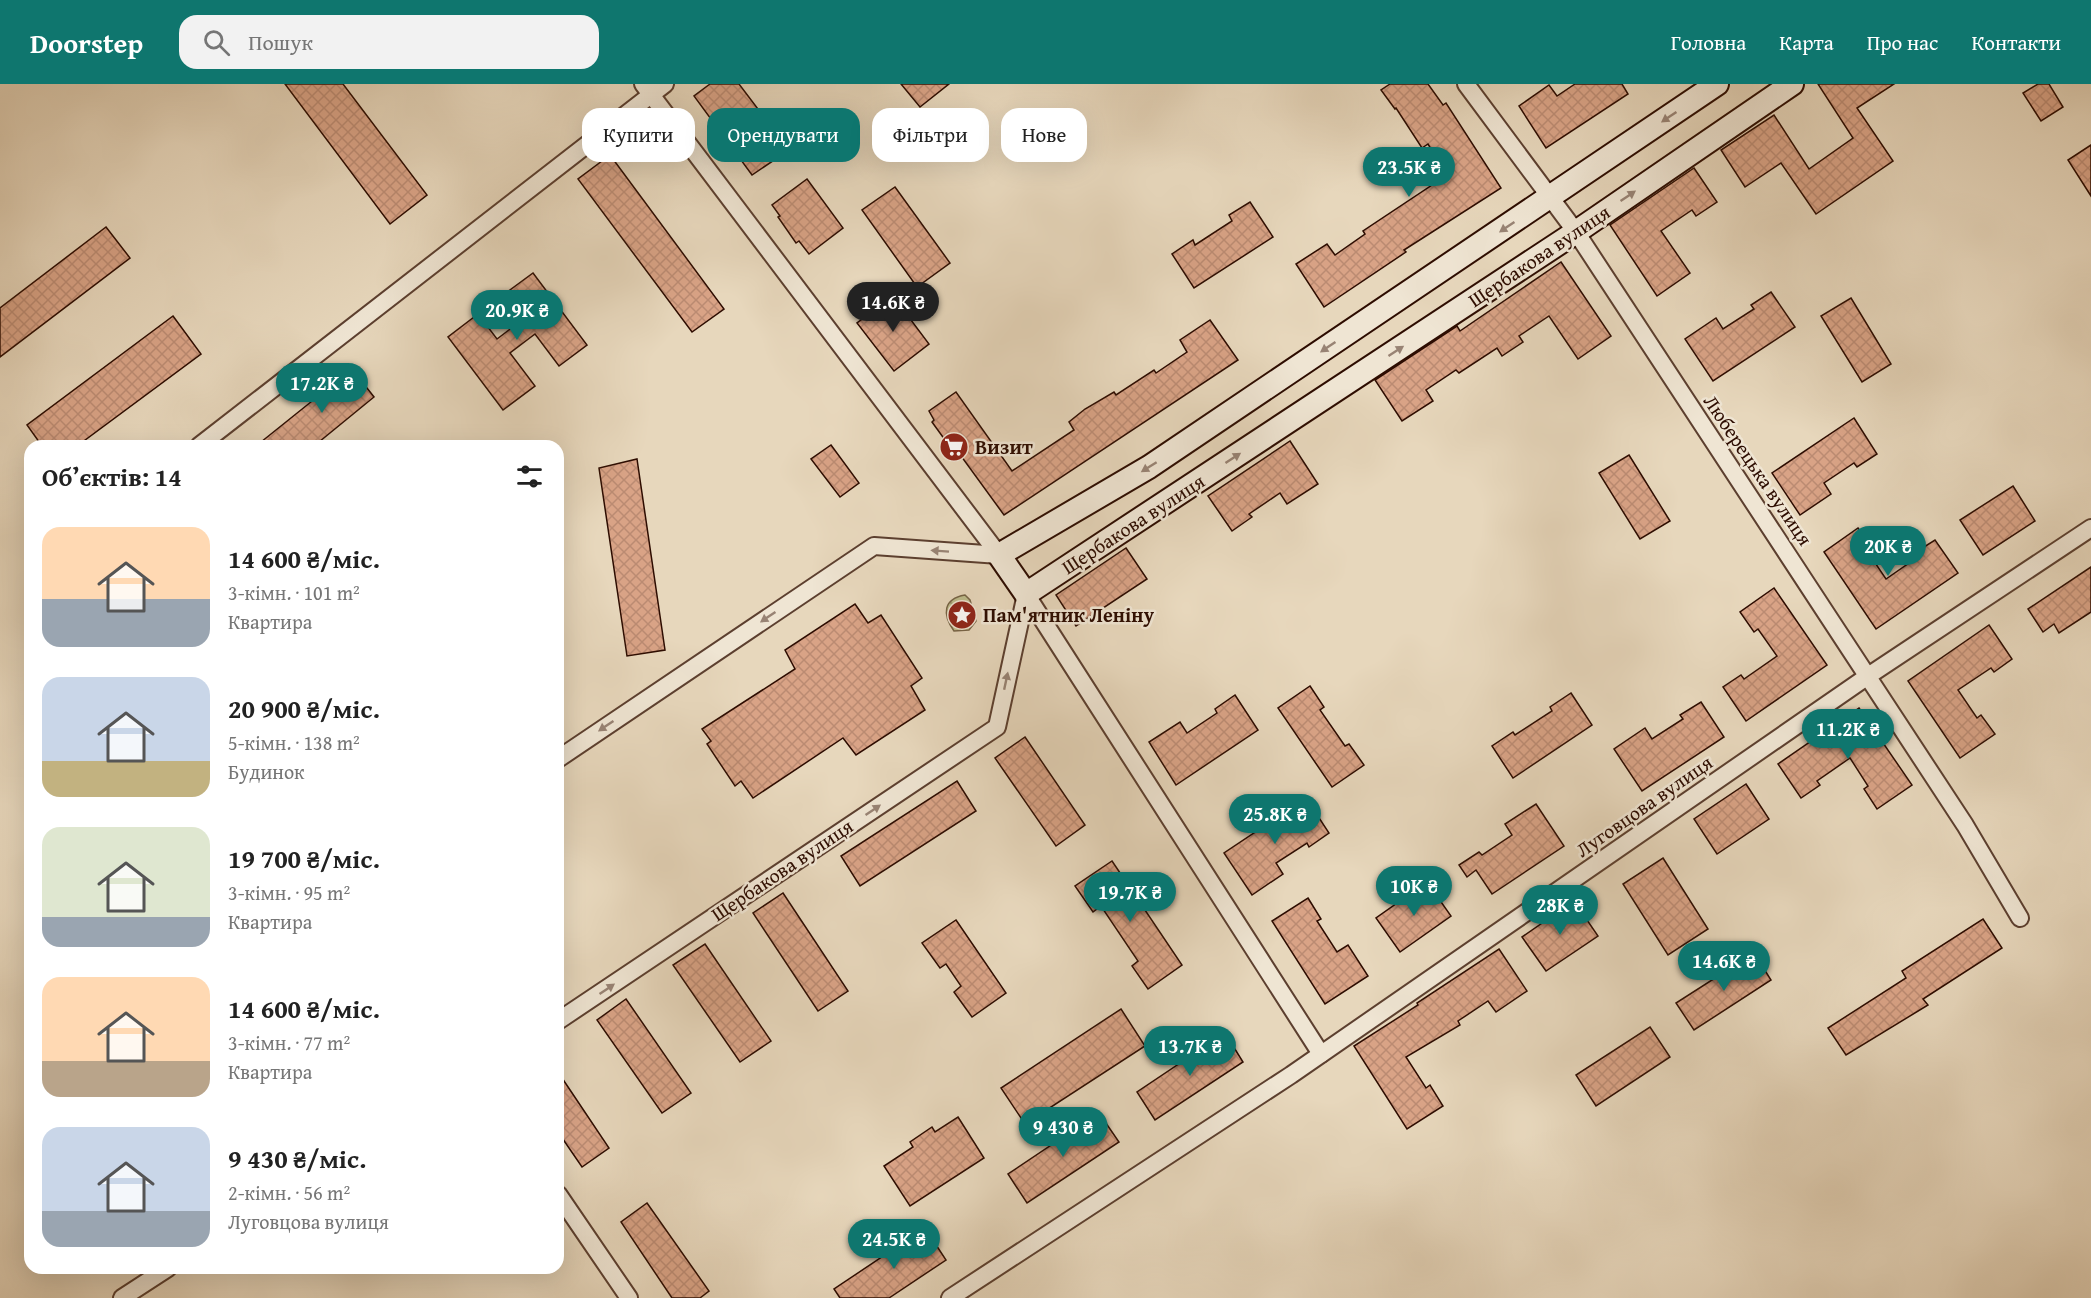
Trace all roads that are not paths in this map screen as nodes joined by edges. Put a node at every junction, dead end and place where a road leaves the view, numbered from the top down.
1 (1466, 84) edge
2 (1717, 84) edge
3 (1792, 84) edge
4 (653, 88) edge
5 (1550, 198) junction
6 (1576, 232) junction
7 (207, 440) edge
8 (2091, 528) edge
9 (999, 555) junction
10 (1026, 594) junction
11 (1868, 676) junction
12 (564, 755) edge
13 (2020, 918) dead end
14 (564, 1017) edge
15 (1321, 1054) junction
16 (564, 1203) edge
17 (159, 1274) edge
18 (122, 1298) edge
19 (629, 1298) edge
20 (950, 1298) edge

1 - 5 street, Люберецька вулиця
2 -> 5 street, Щербакова вулиця
6 -> 3 street, Щербакова вулиця
4 - 7 street
4 - 9 street
5 - 6 street, Люберецька вулиця
5 -> 9 street, Щербакова вулиця
10 -> 6 street, Щербакова вулиця
6 - 11 street, Люберецька вулиця
8 - 11 street, Луговцова вулиця
9 - 10 street
9 -> 12 street
14 -> 10 street, Щербакова вулиця
10 - 15 street
11 - 13 street, Люберецька вулиця
11 - 15 street, Луговцова вулиця
15 - 20 street, Луговцова вулиця
16 - 19 street
17 - 18 street

